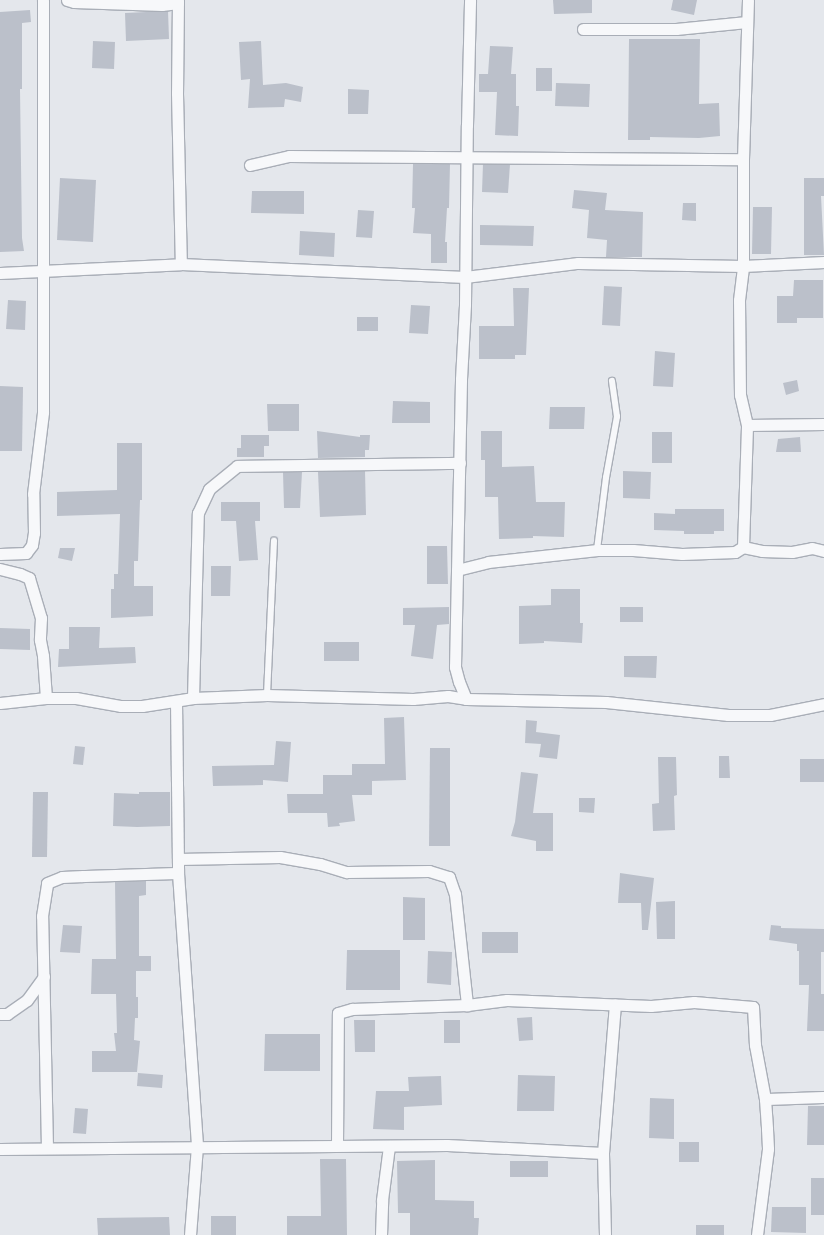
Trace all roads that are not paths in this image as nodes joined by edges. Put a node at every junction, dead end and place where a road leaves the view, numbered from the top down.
1 (43, 0) edge
2 (68, 0) edge
3 (470, 0) edge
4 (748, 0) edge
5 (178, 2) edge
6 (747, 22) junction
7 (583, 29) dead end
8 (467, 158) junction
9 (743, 159) junction
10 (250, 165) dead end
11 (824, 262) edge
12 (181, 264) junction
13 (743, 266) junction
14 (43, 271) junction
15 (0, 273) edge
16 (465, 276) junction
17 (612, 381) dead end
18 (824, 424) edge
19 (747, 425) junction
20 (460, 464) junction
21 (274, 541) dead end
22 (742, 548) junction
23 (597, 550) junction
24 (824, 551) edge
25 (0, 554) edge
26 (0, 570) edge
27 (457, 570) junction
28 (267, 695) junction
29 (46, 698) junction
30 (193, 698) junction
31 (466, 699) junction
32 (176, 701) junction
33 (0, 703) edge
34 (824, 704) edge
35 (178, 860) junction
36 (178, 873) junction
37 (44, 977) junction
38 (615, 1004) junction
39 (467, 1005) junction
40 (0, 1014) edge
41 (824, 1097) edge
42 (765, 1099) junction
43 (337, 1145) junction
44 (197, 1146) junction
45 (389, 1146) junction
46 (47, 1148) junction
47 (0, 1149) edge
48 (603, 1153) junction
49 (190, 1235) edge
50 (382, 1235) edge
51 (605, 1235) edge
52 (757, 1235) edge

1 - 14 street
2 - 5 street
3 - 8 street
4 - 6 street
5 - 12 street
6 - 7 street
6 - 9 street
8 - 9 street
8 - 10 street
8 - 16 street
9 - 13 street
11 - 13 street
12 - 14 street
12 - 16 street
13 - 16 street
13 - 19 street
14 - 15 street
14 - 25 street
16 - 20 street
17 - 23 lane
18 - 19 street
19 - 22 street
20 - 27 street
20 - 30 street
21 - 28 lane
22 - 23 street
22 - 24 street
23 - 27 street
26 - 29 street
27 - 31 street
28 - 30 street
28 - 31 street
29 - 32 street
29 - 33 street
30 - 32 street
31 - 34 street
32 - 35 street
35 - 36 street
35 - 39 street
36 - 37 street
36 - 44 street
37 - 40 street
37 - 46 street
38 - 39 street
38 - 42 street
38 - 48 street
39 - 43 street
41 - 42 street
42 - 52 street
43 - 44 street
43 - 45 street
44 - 46 street
44 - 49 street
45 - 48 street
45 - 50 street
46 - 47 street
48 - 51 street

